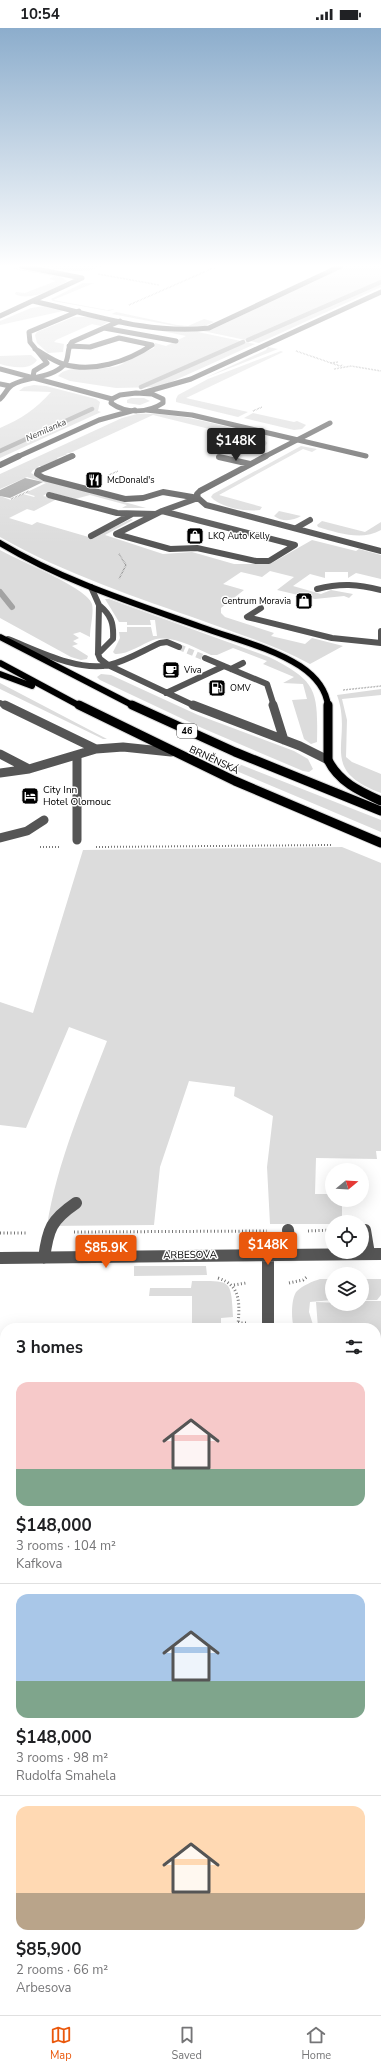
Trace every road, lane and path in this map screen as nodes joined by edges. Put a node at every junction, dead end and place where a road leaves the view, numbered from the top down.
1 (43, 359) edge
2 (54, 359) edge
3 (67, 359) edge
4 (122, 359) edge
5 (235, 359) edge
6 (316, 359) edge
7 (338, 362) dead end
8 (326, 363) junction
9 (343, 364) dead end
10 (64, 365) junction
11 (340, 366) junction
12 (0, 369) edge
13 (334, 369) dead end
14 (381, 371) edge
15 (33, 377) junction
16 (191, 379) junction
17 (0, 384) edge
18 (10, 386) junction
19 (69, 386) junction
20 (104, 390) dead end
21 (176, 390) dead end
22 (112, 391) dead end
23 (142, 393) junction
24 (126, 394) junction
25 (0, 399) edge
26 (164, 399) junction
27 (112, 402) junction
28 (135, 410) junction
29 (146, 410) junction
30 (192, 415) junction
31 (99, 420) junction
32 (330, 422) dead end
33 (298, 439) junction
34 (73, 456) dead end
35 (366, 456) dead end
36 (219, 457) dead end
37 (250, 464) junction
38 (0, 465) edge
39 (118, 471) dead end
40 (108, 476) dead end
41 (24, 493) dead end
42 (49, 495) dead end
43 (198, 498) junction
44 (11, 499) dead end
45 (158, 512) junction
46 (133, 514) junction
47 (310, 520) dead end
48 (296, 528) junction
49 (91, 536) dead end
50 (126, 537) junction
51 (381, 543) edge
52 (0, 544) edge
53 (373, 549) junction
54 (381, 551) edge
55 (91, 587) junction
56 (317, 589) dead end
57 (381, 590) edge
58 (106, 593) junction
59 (99, 604) junction
60 (261, 608) dead end
61 (381, 631) edge
62 (0, 636) edge
63 (381, 639) edge
64 (381, 644) edge
65 (180, 647) tunnel mouth
66 (98, 654) junction
67 (205, 658) tunnel mouth
68 (0, 663) edge
69 (243, 663) dead end
70 (108, 665) junction
71 (228, 668) junction
72 (0, 674) edge
73 (381, 686) edge
74 (325, 692) junction
75 (166, 693) junction
76 (62, 697) junction
77 (0, 703) edge
78 (284, 740) junction
79 (96, 749) junction
80 (170, 752) junction
81 (0, 754) edge
82 (77, 754) junction
83 (328, 760) junction
84 (29, 769) junction
85 (0, 772) edge
86 (381, 802) edge
87 (381, 811) edge
88 (44, 820) dead end
89 (0, 838) edge
90 (76, 840) dead end
91 (381, 844) edge
92 (338, 845) dead end
93 (39, 847) dead end
94 (63, 847) dead end
95 (94, 847) dead end
96 (76, 1203) dead end
97 (288, 1230) joint
98 (325, 1230) edge
99 (305, 1231) dead end
100 (48, 1232) junction
101 (0, 1233) edge
102 (369, 1238) edge
103 (268, 1254) junction
104 (291, 1254) junction
105 (375, 1254) edge
106 (0, 1258) edge
107 (44, 1258) junction
108 (309, 1276) dead end
109 (215, 1278) dead end
110 (246, 1283) dead end
111 (286, 1283) dead end
112 (234, 1285) junction
113 (238, 1323) edge
114 (268, 1323) edge

1 - 15 street
2 - 10 street
3 - 10 street
4 - 10 street
5 - 16 street
6 - 8 path
7 - 8 path
8 - 11 path
9 - 11 path
10 - 15 street
11 - 13 path
11 - 14 path
12 - 15 street
15 - 18 street
15 - 19 street
16 - 21 street
16 - 23 street
17 - 18 street
18 - 25 street
19 - 20 street
19 - 27 street
22 - 24 street
23 - 24 street
23 - 26 street
24 - 27 street
26 - 29 street
26 - 30 street
27 - 28 street
27 - 31 street
28 - 29 street
28 - 31 street
29 - 30 street
30 - 33 street
31 - 38 street
32 - 33 street
33 - 35 street
33 - 37 street
34 - 43 street
36 - 37 street
37 - 43 street
39 - 40 path
41 - 44 path
42 - 46 street
43 - 45 street
43 - 48 street
45 - 46 street
45 - 50 street
45 - 50 street
46 - 49 street
47 - 48 street
48 - 53 street
50 - 58 path
51 - 53 street
52 - 55 main road
53 - 54 street
55 - 58 main road
55 - 59 street
56 - 57 street
58 - 74 main road
59 - 66 street
59 - 66 street
60 - 64 street
61 - 63 street
62 - 70 street
62 - 87 main road, BRNĚNSKÁ / 46
65 - 70 street
66 - 70 street
67 - 71 street
68 - 76 main road, BRNĚNSKÁ
69 - 71 street
70 - 75 street
71 - 75 street
71 - 78 street
72 - 76 main road
73 - 74 path
74 - 83 main road
75 - 78 street
76 - 80 main road, BRNĚNSKÁ
77 - 79 street
78 - 83 street
79 - 80 street
79 - 82 street
80 - 91 main road, BRNĚNSKÁ
81 - 84 street
82 - 84 street
82 - 90 street
83 - 86 main road
84 - 85 street
88 - 89 street
92 - 95 path
93 - 94 path
96 - 100 street
97 - 100 path
97 - 104 street
98 - 99 path
100 - 101 path
100 - 107 street
102 - 105 street
103 - 104 street, ARBESOVA
103 - 107 street, ARBESOVA
103 - 114 street
104 - 105 street, ARBESOVA
106 - 107 street, ARBESOVA
108 - 111 path
109 - 112 path
110 - 112 path
112 - 113 path

